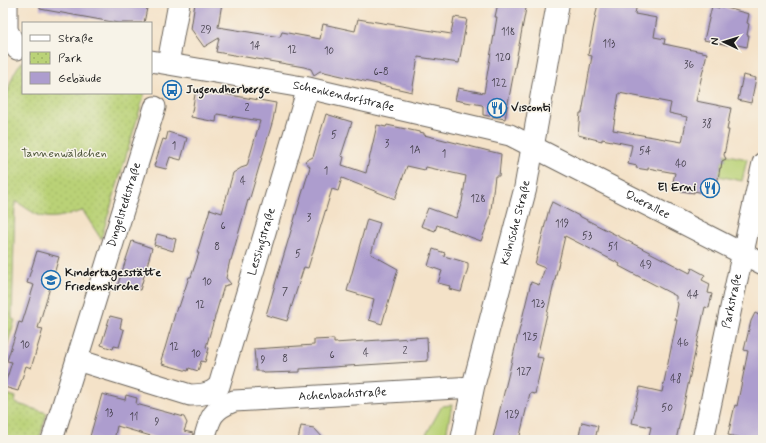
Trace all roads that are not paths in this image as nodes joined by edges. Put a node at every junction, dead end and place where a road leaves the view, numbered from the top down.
1 (8, 3) edge
2 (179, 3) edge
3 (558, 3) edge
4 (14, 51) edge
5 (160, 62) edge
6 (308, 88) junction
7 (155, 107) dead end
8 (532, 145) junction
9 (763, 163) edge
10 (744, 254) junction
11 (763, 264) edge
12 (77, 360) junction
13 (473, 387) junction
14 (213, 402) junction
15 (52, 440) edge
16 (204, 440) edge
17 (462, 440) edge
18 (703, 440) edge

1 - 4 street
2 - 5 street
3 - 8 main road, Kölnische Straße
5 - 6 street, Schenkendorfstraße
6 - 8 street, Schenkendorfstraße
6 - 14 street, Lessingstraße
7 - 12 street, Dingelstedtstraße
8 - 10 street, Querallee
8 - 13 main road, Kölnische Straße
9 - 10 street, Parkstraße
10 - 11 street, Querallee
10 - 18 street, Parkstraße
12 - 14 street, Achenbachstraße
12 - 15 street, Dingelstedtstraße
13 - 14 street, Achenbachstraße
13 - 17 main road, Kölnische Straße
14 - 16 street, Lessingstraße

